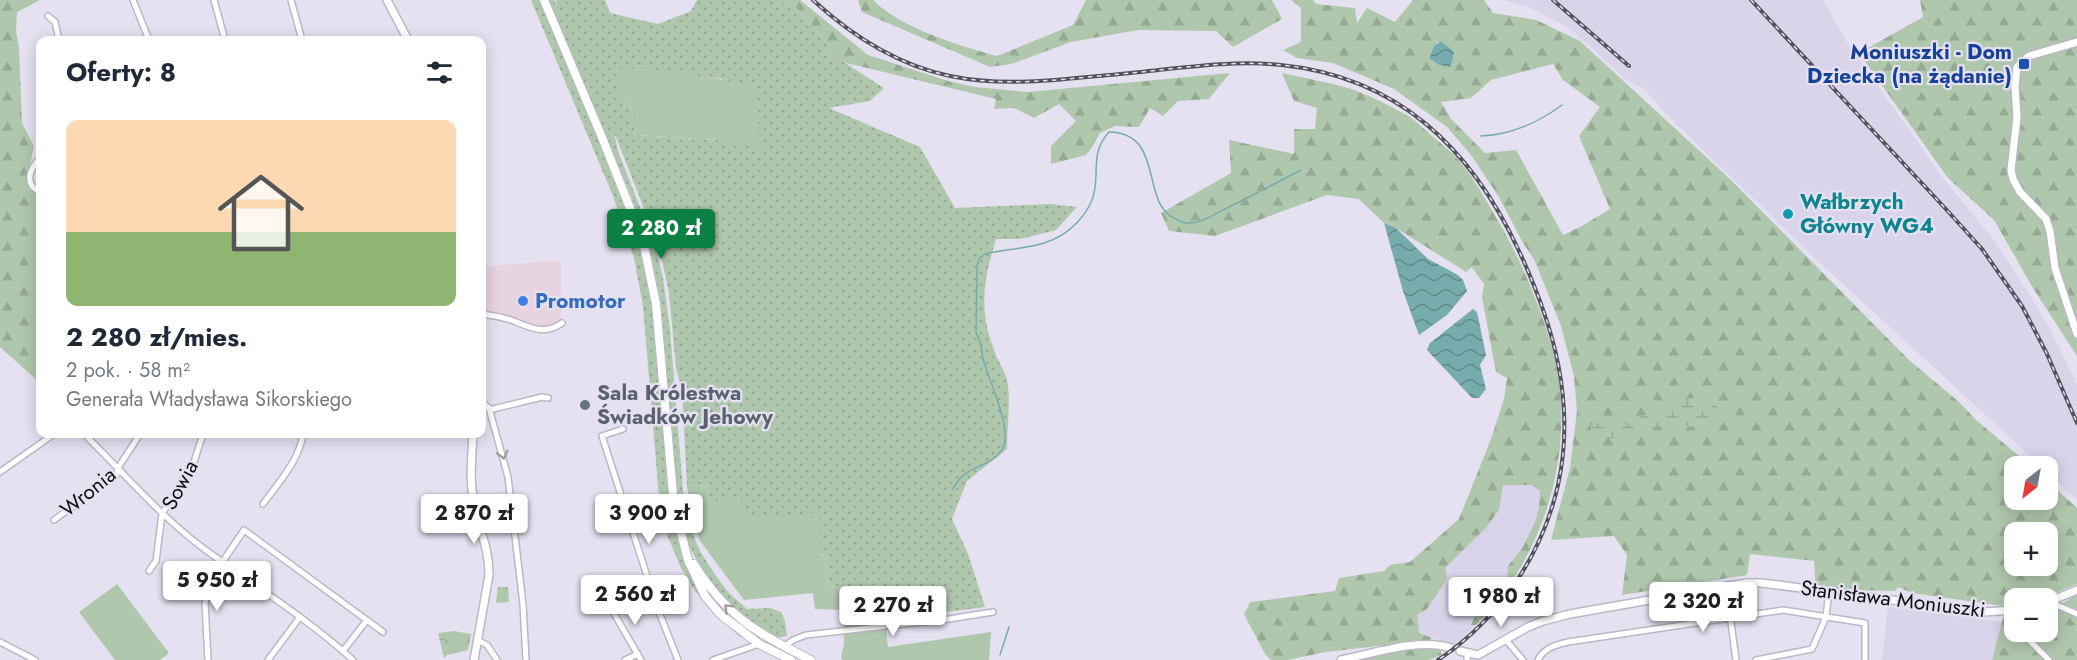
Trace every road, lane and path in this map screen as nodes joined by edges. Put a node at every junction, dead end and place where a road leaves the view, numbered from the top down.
1 (133, 0) edge
2 (214, 0) edge
3 (291, 0) edge
4 (387, 0) edge
5 (544, 0) edge
6 (48, 16) dead end
7 (58, 36) edge
8 (147, 36) edge
9 (224, 36) edge
10 (301, 36) edge
11 (406, 36) edge
12 (2077, 42) edge
13 (36, 163) edge
14 (36, 189) edge
15 (486, 315) edge
16 (562, 323) dead end
17 (2077, 334) edge
18 (548, 398) dead end
19 (486, 407) edge
20 (489, 410) junction
21 (623, 429) dead end
22 (48, 438) edge
23 (88, 438) edge
24 (137, 438) edge
25 (202, 438) edge
26 (302, 438) edge
27 (473, 438) edge
28 (118, 468) junction
29 (0, 472) edge
30 (262, 504) dead end
31 (162, 514) junction
32 (54, 520) dead end
33 (685, 546) junction
34 (222, 561) junction
35 (149, 571) dead end
36 (1726, 585) junction
37 (2077, 590) edge
38 (1829, 591) junction
39 (2058, 598) edge
40 (608, 603) dead end
41 (2058, 605) edge
42 (993, 612) dead end
43 (2004, 612) edge
44 (2077, 614) edge
45 (1826, 616) junction
46 (300, 617) junction
47 (1731, 617) junction
48 (367, 620) junction
49 (480, 627) junction
50 (383, 632) dead end
51 (477, 640) junction
52 (1506, 640) junction
53 (0, 642) edge
54 (2031, 642) edge
55 (759, 644) junction
56 (488, 645) junction
57 (784, 647) junction
58 (1450, 648) dead end
59 (343, 651) junction
60 (1465, 655) edge
61 (639, 657) edge
62 (35, 660) edge
63 (208, 660) edge
64 (268, 660) edge
65 (352, 660) edge
66 (474, 660) edge
67 (497, 660) edge
68 (526, 660) edge
69 (626, 660) edge
70 (678, 660) edge
71 (713, 660) edge
72 (791, 660) edge
73 (811, 660) edge
74 (1341, 660) edge
75 (1523, 660) edge
76 (1538, 660) edge
77 (1736, 660) edge
78 (1756, 660) edge
79 (1865, 660) edge
80 (2049, 660) edge

1 - 8 street
2 - 9 street
3 - 10 street
4 - 11 street
5 - 33 main road
6 - 7 street
12 - 17 street
13 - 14 street
15 - 16 street
18 - 20 street
19 - 20 street
20 -> 68 street
21 - 70 street
22 - 29 street
23 - 28 street
24 - 28 street, Wronia
25 - 31 street, Sowia
26 - 30 street
27 - 49 street
28 - 31 street
28 - 32 street, Wronia
31 - 34 street
31 - 35 street, Sowia
33 - 55 main road
57 -> 33 main road
34 - 46 street
34 - 48 street
34 - 63 street
36 - 38 street, Stanisława Moniuszki
36 - 47 street
36 - 52 street, Stanisława Moniuszki
37 - 39 street
38 - 43 street, Stanisława Moniuszki
38 - 45 street
40 - 61 street
41 - 44 street
42 - 57 street
45 - 47 street
45 - 78 street
45 - 79 street
46 - 59 street
46 - 64 street
47 - 76 street
47 - 77 street
48 - 50 street
48 - 59 street
49 - 51 street
49 - 56 street
51 - 56 street
51 - 66 street
52 - 60 street, Stanisława Moniuszki
52 - 75 street
53 - 62 street
54 - 80 street
55 - 71 street
55 - 72 main road
56 - 67 street
57 - 73 main road
58 - 74 street
59 - 65 street
61 - 69 street

